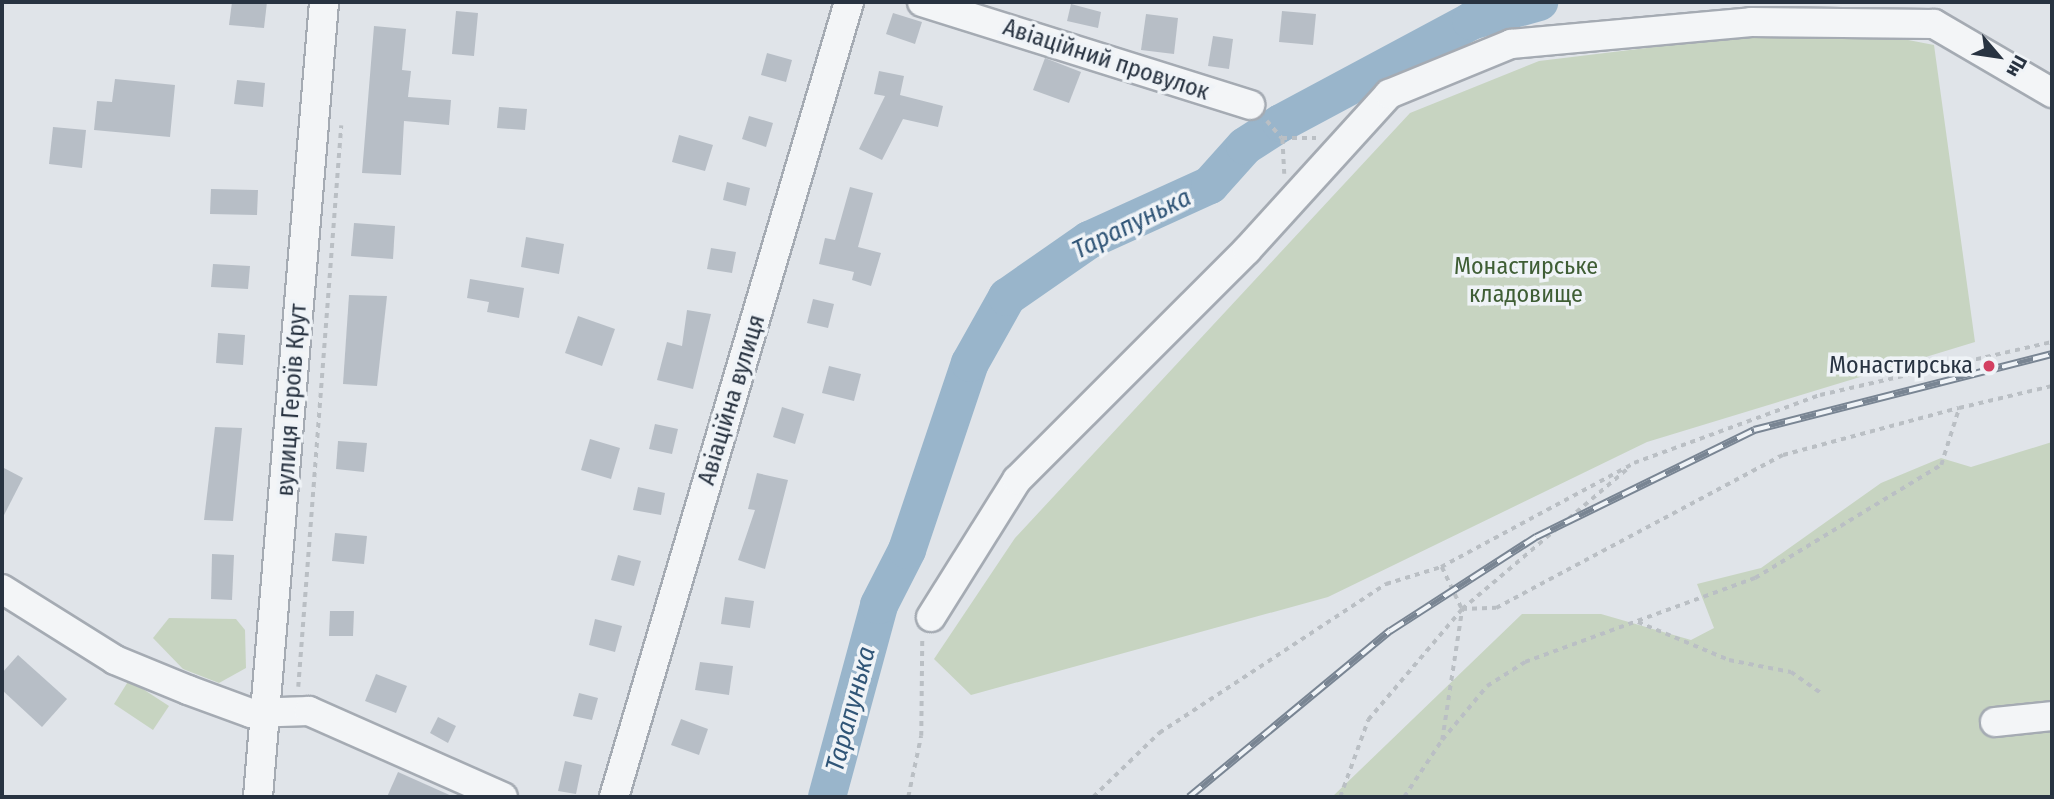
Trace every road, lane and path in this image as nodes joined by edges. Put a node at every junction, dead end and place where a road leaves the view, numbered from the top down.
1 (324, 2) edge
2 (849, 2) edge
3 (922, 2) edge
4 (2052, 93) edge
5 (1257, 111) joint
6 (342, 113) dead end
7 (1282, 138) dead end
8 (2052, 342) edge
9 (2052, 386) edge
10 (1959, 408) junction
11 (1634, 463) junction
12 (1441, 567) junction
13 (2, 589) edge
14 (1462, 609) junction
15 (931, 617) joint
16 (1637, 621) junction
17 (1823, 694) dead end
18 (279, 712) junction
19 (2052, 716) edge
20 (1995, 722) dead end
21 (1441, 740) junction
22 (258, 797) edge
23 (503, 797) edge
24 (614, 797) edge
25 (908, 797) edge
26 (1093, 797) edge
27 (1340, 797) edge
28 (1404, 797) edge

1 - 18 street, вулиця Героїв Крут
2 - 24 street, Авіаційна вулиця
3 - 5 street, Авіаційний провулок
4 - 15 street
5 - 7 path
6 - 18 path
8 - 11 path
9 - 10 path
10 - 14 path
10 - 16 path
11 - 12 path
11 - 14 path
12 - 14 path
12 - 26 path
13 - 18 street
14 - 21 path
14 - 27 path
15 - 25 path
16 - 17 path
16 - 21 path
18 - 22 street, вулиця Героїв Крут
18 - 23 street
19 - 20 street
21 - 28 path

